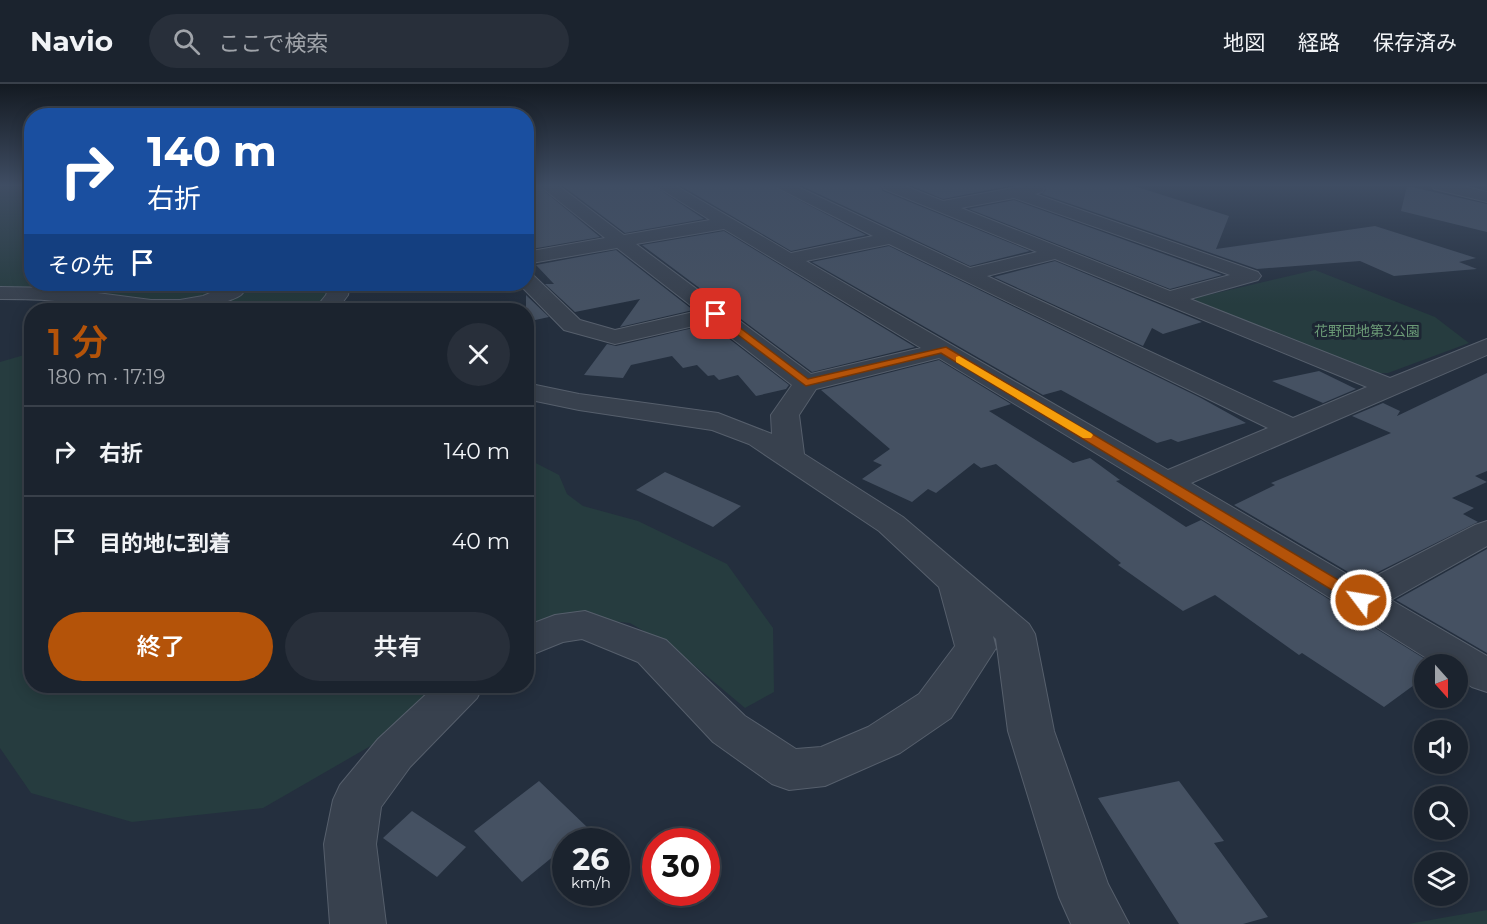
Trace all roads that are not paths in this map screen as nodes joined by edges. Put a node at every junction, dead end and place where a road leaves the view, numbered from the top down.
1 (599, 225) edge
2 (713, 225) edge
3 (730, 225) edge
4 (865, 225) edge
5 (987, 225) edge
6 (1107, 225) edge
7 (892, 238) junction
8 (619, 241) junction
9 (1057, 253) junction
10 (534, 257) edge
11 (788, 259) junction
12 (969, 274) junction
13 (534, 287) edge
14 (233, 291) edge
15 (0, 293) edge
16 (1168, 298) junction
17 (118, 303) edge
18 (202, 303) edge
19 (716, 314) junction
20 (943, 350) junction
21 (1480, 354) edge
22 (806, 383) junction
23 (1390, 387) junction
24 (534, 393) edge
25 (1293, 429) junction
26 (789, 456) junction
27 (1166, 482) junction
28 (1487, 532) edge
29 (956, 582) junction
30 (1361, 600) junction
31 (534, 640) edge
32 (1487, 676) edge
33 (455, 693) edge
34 (357, 924) edge
35 (1101, 924) edge

1 - 8 street
2 - 8 street
3 - 11 street
4 - 7 street
5 - 9 street
6 - 16 street
7 - 11 street
7 - 12 street
8 - 10 street
8 - 19 street
9 - 12 street
9 - 16 street
11 - 20 street
12 - 25 street
13 - 19 street
14 - 18 street
15 - 17 street
16 - 23 street
19 - 22 street
20 - 22 street
20 - 27 street
21 - 23 street
22 - 26 street
23 - 25 street
24 - 26 street
25 - 27 street
26 - 29 street
27 - 30 street
28 - 30 street
29 - 31 street
29 - 35 street
30 - 32 street
33 - 34 street

